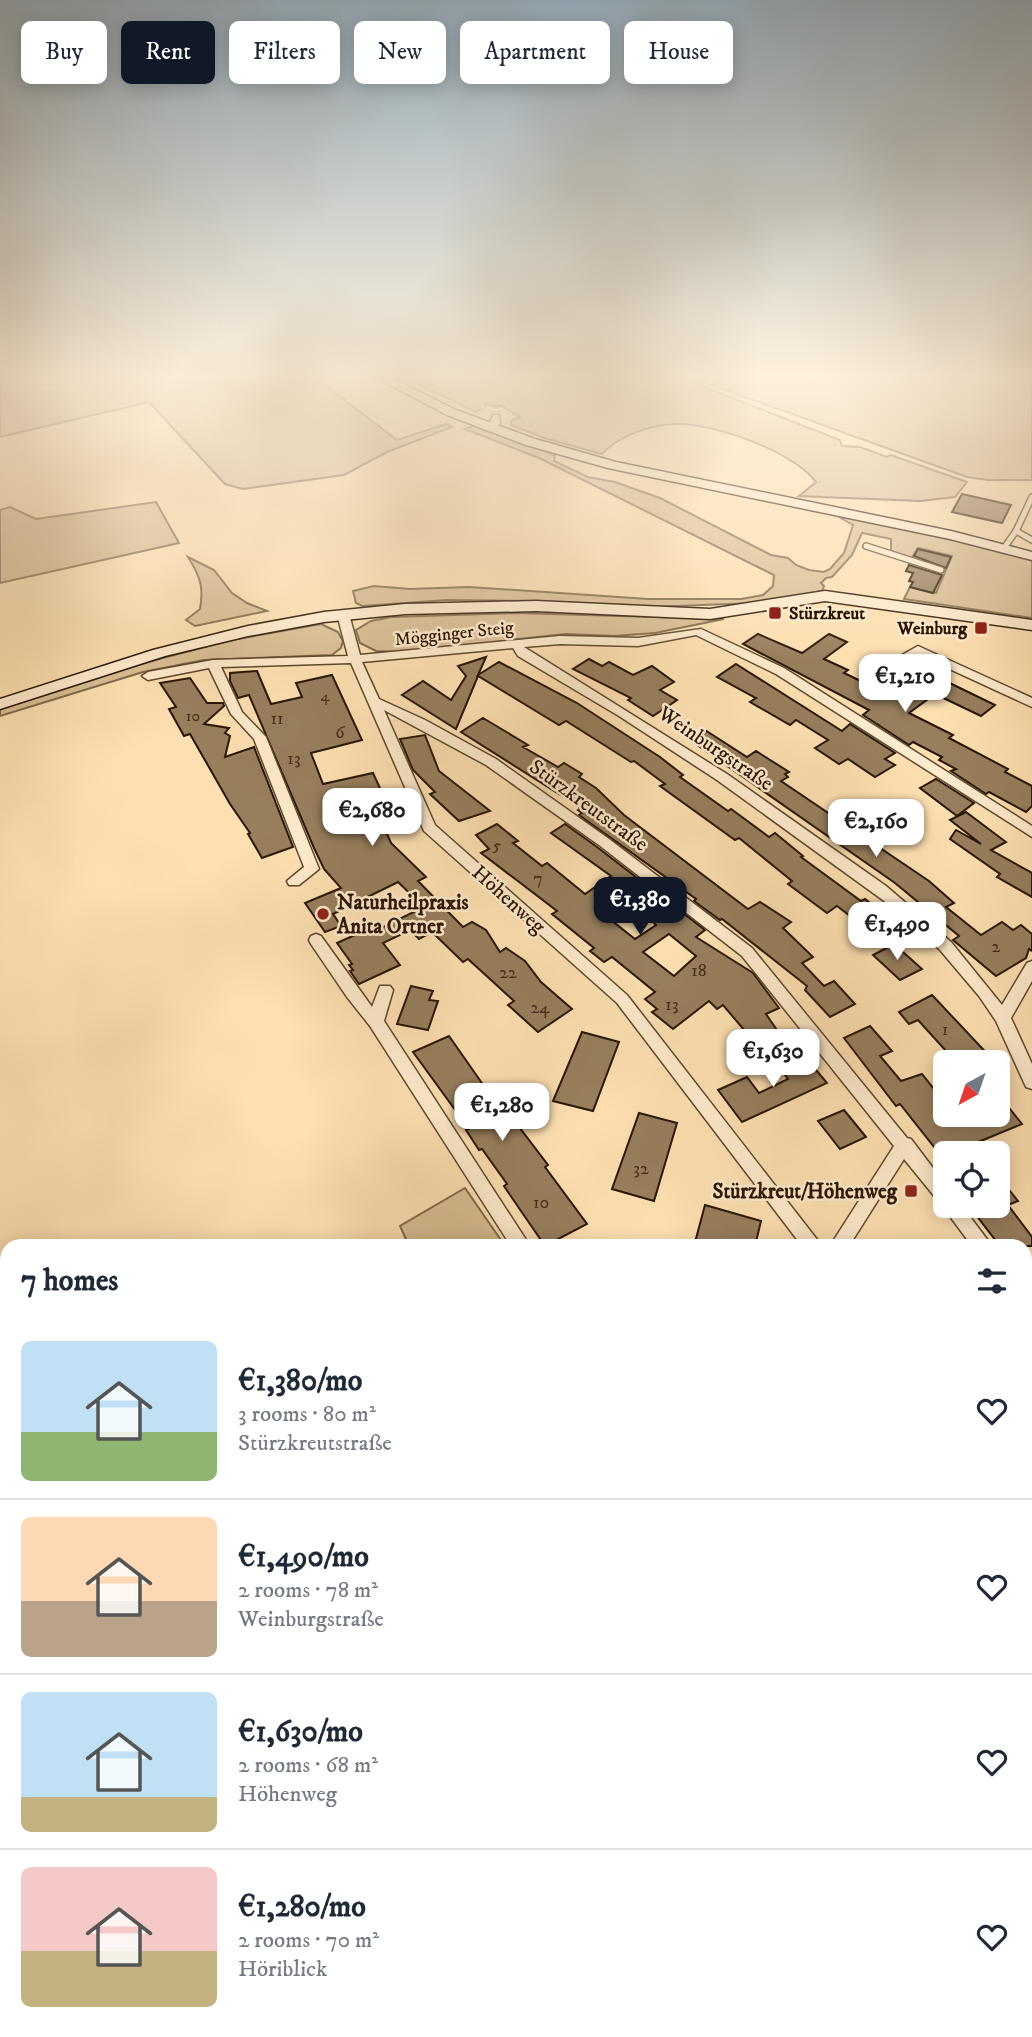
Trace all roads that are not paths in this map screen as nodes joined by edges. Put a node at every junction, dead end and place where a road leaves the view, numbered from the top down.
1 (638, 470) edge
2 (1032, 497) edge
3 (1016, 531) junction
4 (1032, 540) edge
5 (866, 546) dead end
6 (1004, 548) junction
7 (1032, 556) edge
8 (941, 570) dead end
9 (343, 614) junction
10 (1032, 625) edge
11 (516, 644) junction
12 (906, 658) dead end
13 (355, 659) junction
14 (213, 664) junction
15 (148, 676) dead end
16 (376, 702) junction
17 (1032, 703) edge
18 (0, 704) edge
19 (1032, 832) edge
20 (295, 881) dead end
21 (316, 940) dead end
22 (1032, 967) edge
23 (385, 990) dead end
24 (1003, 1018) junction
25 (376, 1022) junction
26 (1032, 1082) edge
27 (905, 1144) junction
28 (933, 1180) edge
29 (961, 1218) edge
30 (516, 1239) edge
31 (808, 1239) edge
32 (844, 1239) edge
33 (978, 1239) edge

1 - 6 street
2 - 3 lane
3 - 4 lane
3 - 6 lane
5 - 8 lane
6 - 7 street
9 - 10 street
9 - 13 street, Höhenweg
9 - 18 street
11 - 13 street, Mögginger Steig
11 - 19 street, Mögginger Steig
11 - 24 street, Weinburgstraße
12 - 17 street
13 - 14 street, Mögginger Steig
13 - 16 street, Höhenweg
14 - 15 street, Mögginger Steig
14 - 20 street
16 - 27 street, Stürzkreutstraße
16 - 31 street, Höhenweg
21 - 25 street
22 - 24 street
23 - 25 street
24 - 26 street, Weinburgstraße
25 - 30 street
27 - 28 street, Stürzkreutstraße
27 - 32 street
29 - 33 street

